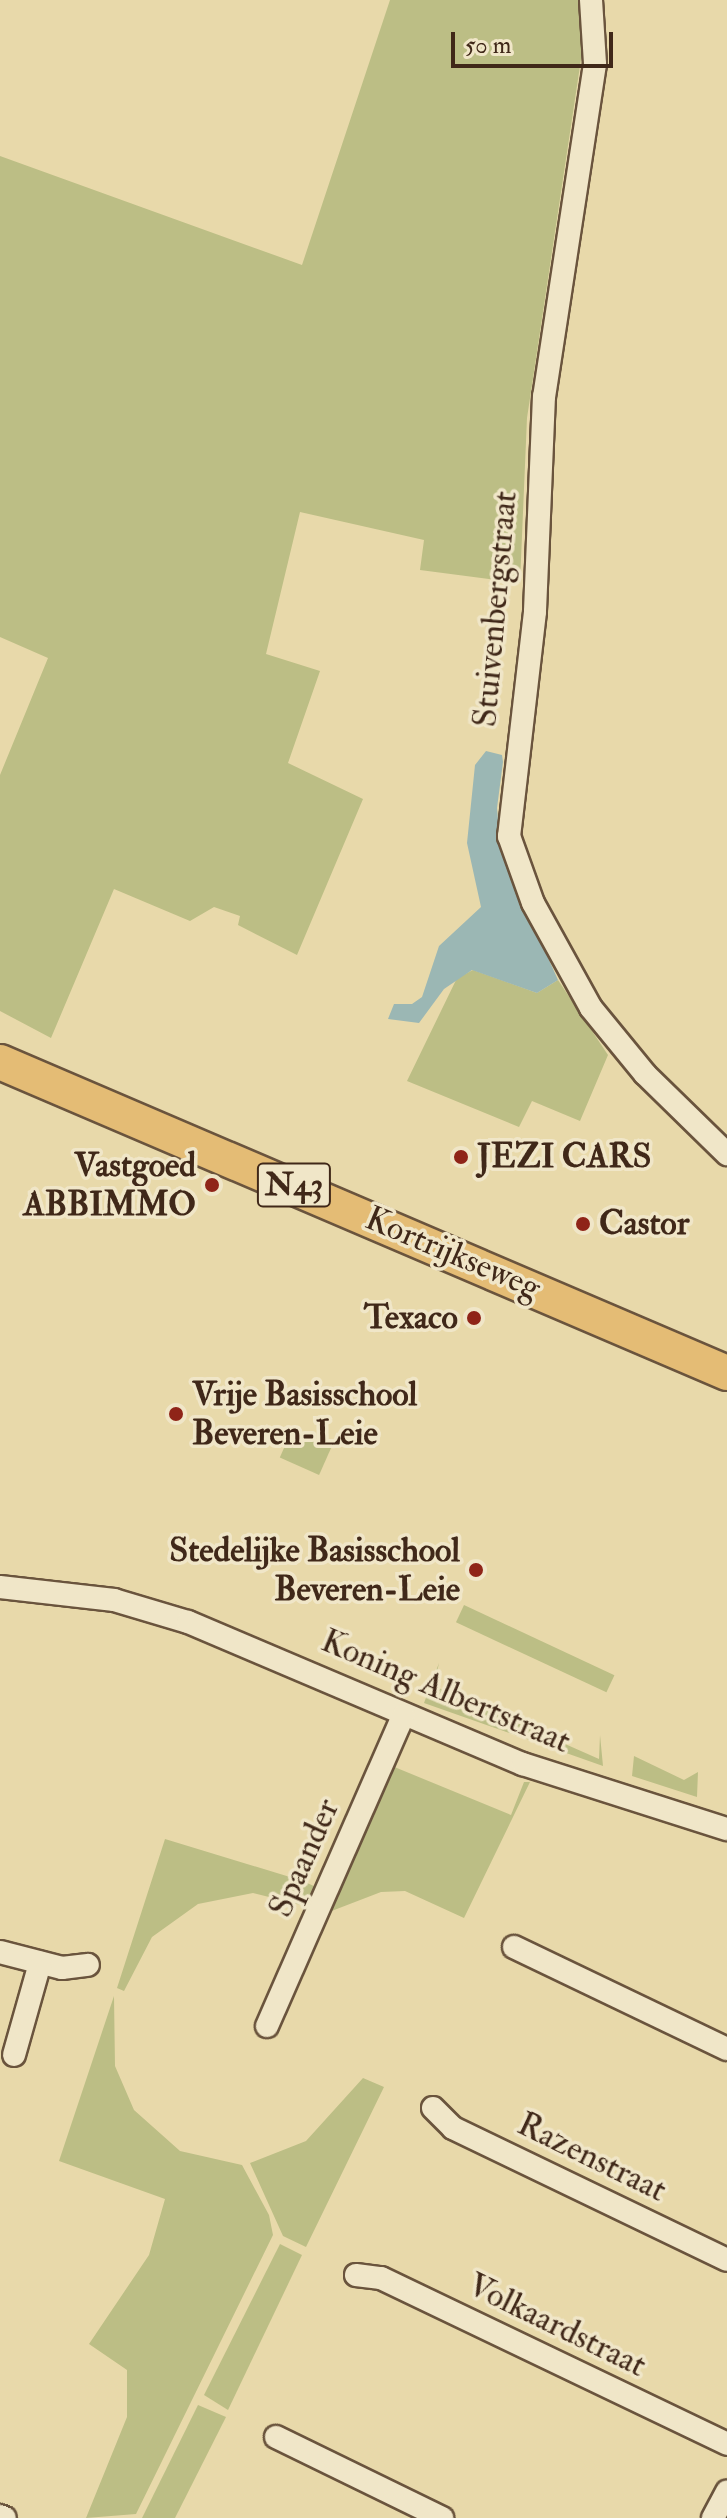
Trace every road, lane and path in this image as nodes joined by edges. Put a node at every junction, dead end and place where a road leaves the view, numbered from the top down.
1 (591, 0) edge
2 (0, 1062) edge
3 (727, 1154) edge
4 (727, 1373) edge
5 (0, 1587) edge
6 (403, 1716) junction
7 (727, 1829) edge
8 (514, 1947) dead end
9 (0, 1952) edge
10 (40, 1963) junction
11 (88, 1965) dead end
12 (267, 2026) dead end
13 (727, 2049) edge
14 (14, 2055) dead end
15 (433, 2108) dead end
16 (727, 2260) edge
17 (356, 2275) dead end
18 (276, 2437) dead end
19 (727, 2444) edge
20 (727, 2492) edge
21 (442, 2518) edge
22 (713, 2518) edge

1 - 3 street, Stuivenbergstraat
2 - 4 main road, Kortrijkseweg / N43
5 - 6 street, Koning Albertstraat
6 - 7 street, Koning Albertstraat
6 - 12 street, Spaander
8 - 13 street
9 - 10 street
10 - 11 street
10 - 14 street
15 - 16 street, Razenstraat
17 - 19 street, Volkaardstraat
18 - 21 street
20 - 22 street

